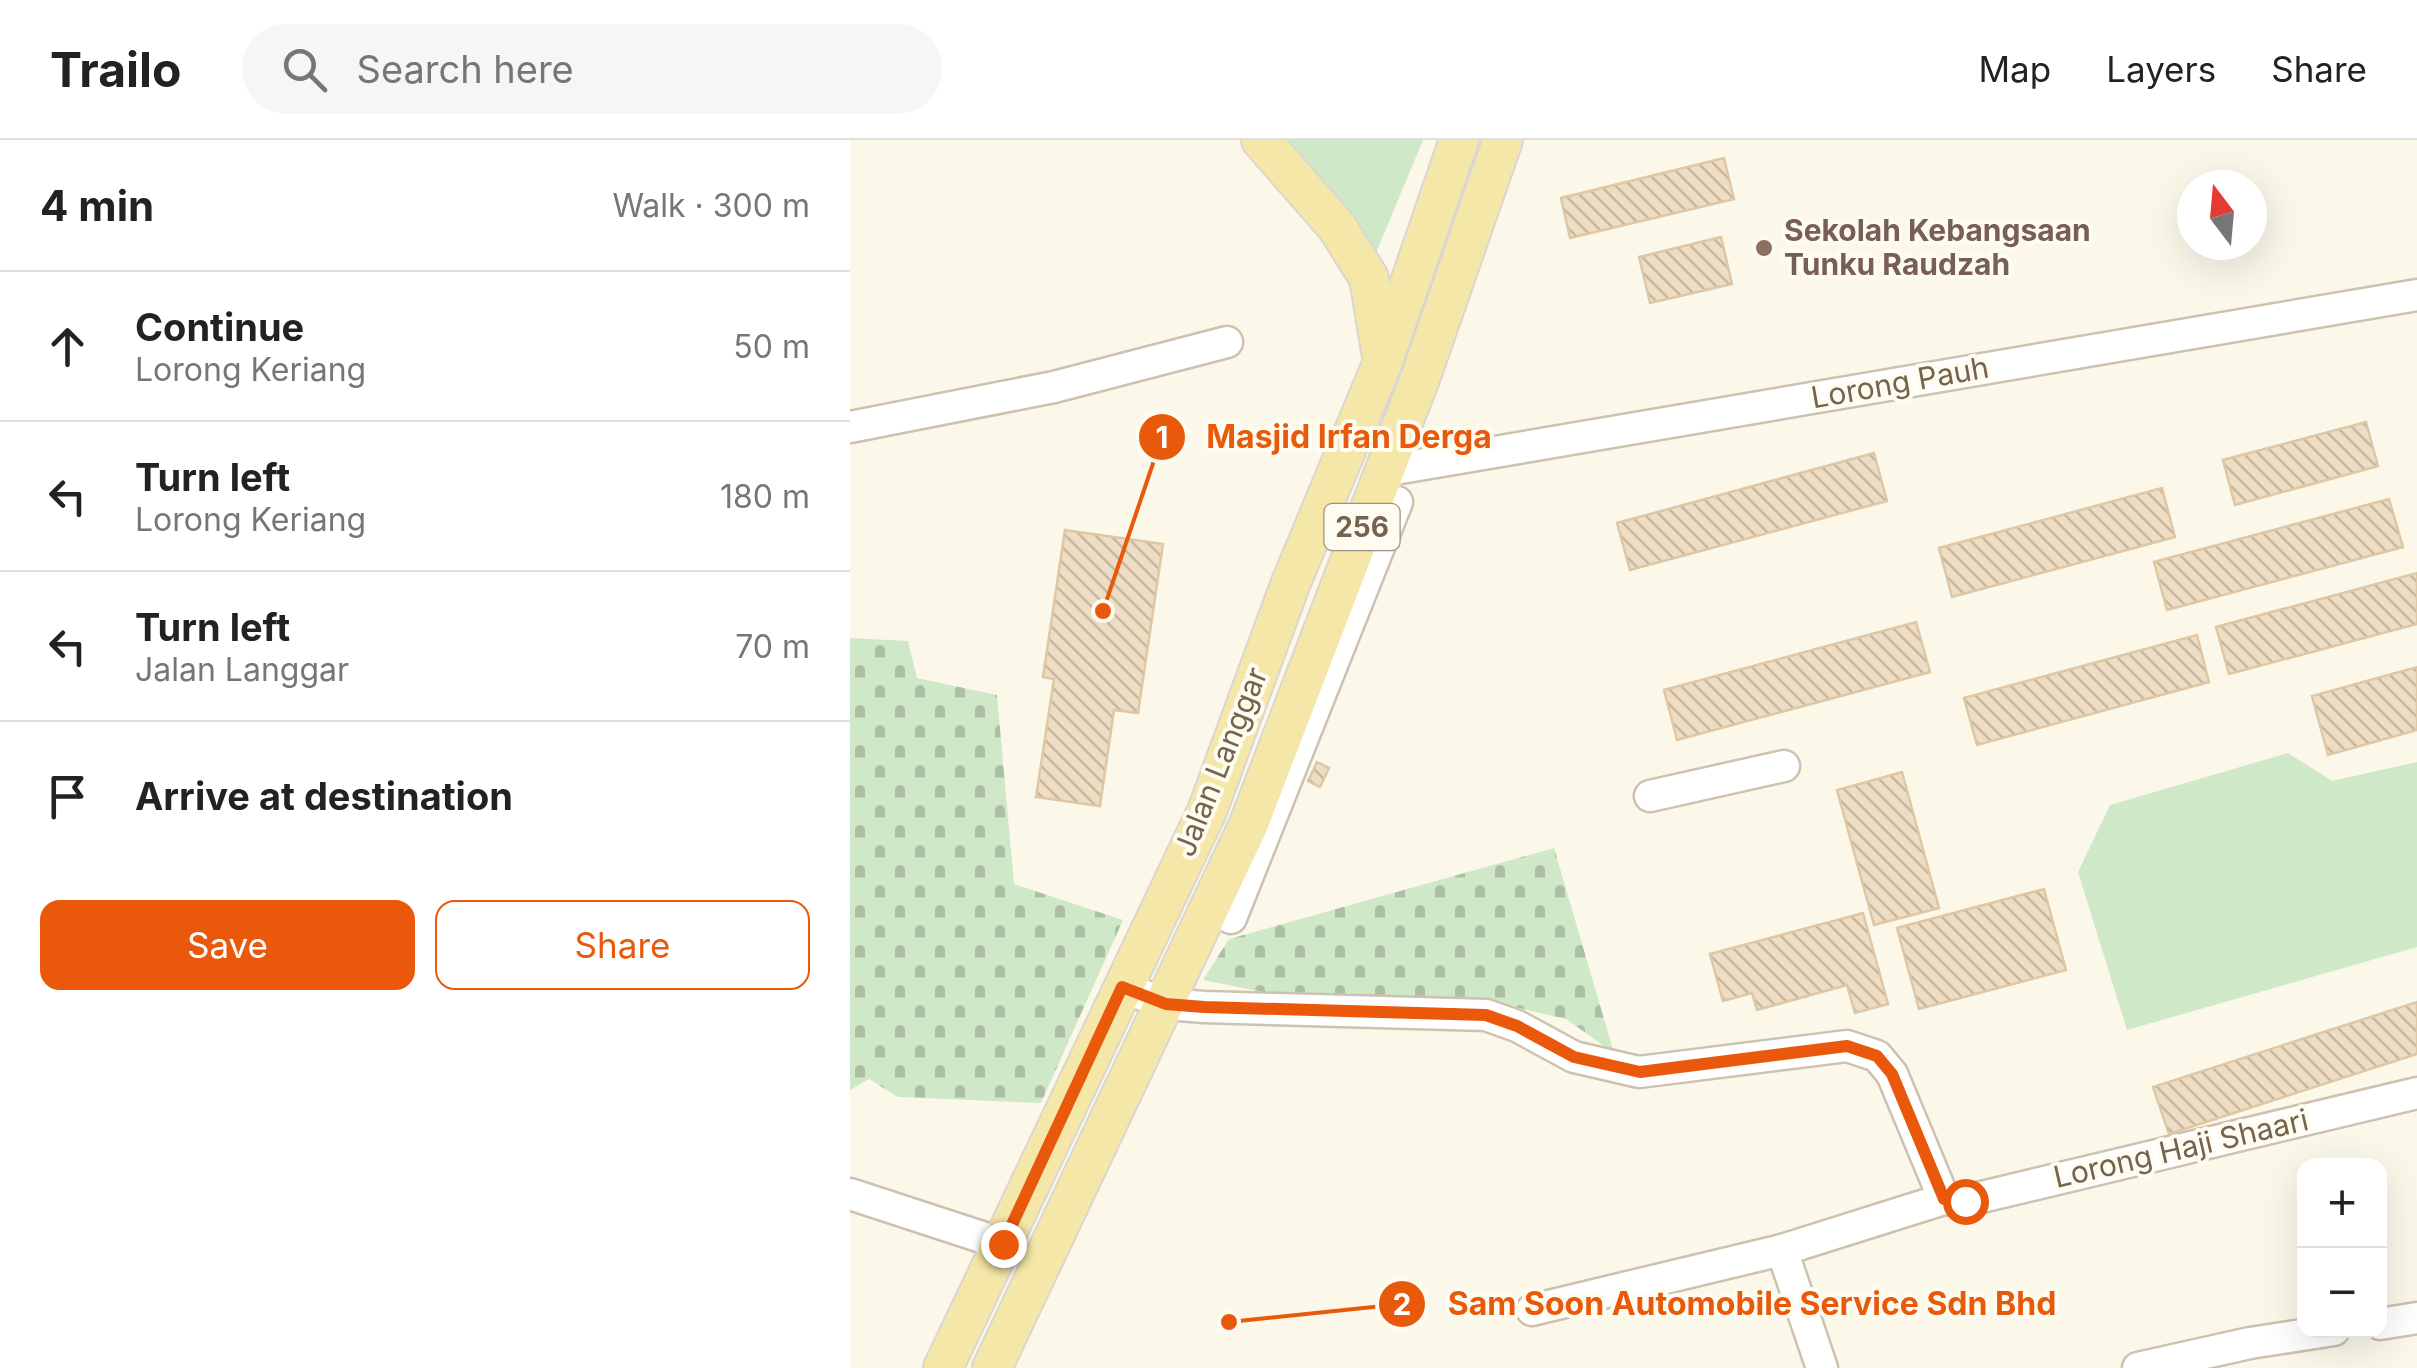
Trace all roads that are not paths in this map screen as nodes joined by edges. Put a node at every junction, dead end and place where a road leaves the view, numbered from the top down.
1 (1261, 140) edge
2 (1459, 140) edge
3 (1504, 140) edge
4 (2417, 295) edge
5 (1227, 342) dead end
6 (1382, 364) junction
7 (850, 426) edge
8 (1390, 487) junction
9 (1784, 766) dead end
10 (1650, 796) dead end
11 (1231, 918) dead end
12 (1122, 987) junction
13 (1166, 1004) junction
14 (2417, 1093) edge
15 (850, 1194) edge
16 (1944, 1199) junction
17 (1003, 1244) junction
18 (1782, 1250) junction
19 (1532, 1310) dead end
20 (2417, 1318) edge
21 (2387, 1323) edge
22 (2308, 1338) edge
23 (2253, 1355) edge
24 (944, 1368) edge
25 (992, 1368) edge
26 (1822, 1368) edge
27 (2138, 1368) edge

1 - 6 main road
2 - 6 main road, Jalan Langgar / 256
3 - 8 main road, Jalan Langgar / 256
4 - 8 street, Lorong Pauh
5 - 7 street
6 - 12 main road, Jalan Langgar / 256
8 - 11 street
8 - 13 main road, Jalan Langgar / 256
9 - 10 street
12 - 13 street
12 - 17 main road, Jalan Langgar / 256
13 - 16 street
13 - 25 main road, Jalan Langgar / 256
14 - 16 street, Lorong Haji Shaari
15 - 17 street
16 - 18 street, Lorong Haji Shaari
17 - 24 main road, Jalan Langgar / 256
18 - 19 street, Lorong Haji Shaari
18 - 26 street
20 - 21 street
22 - 23 street
23 - 27 street

